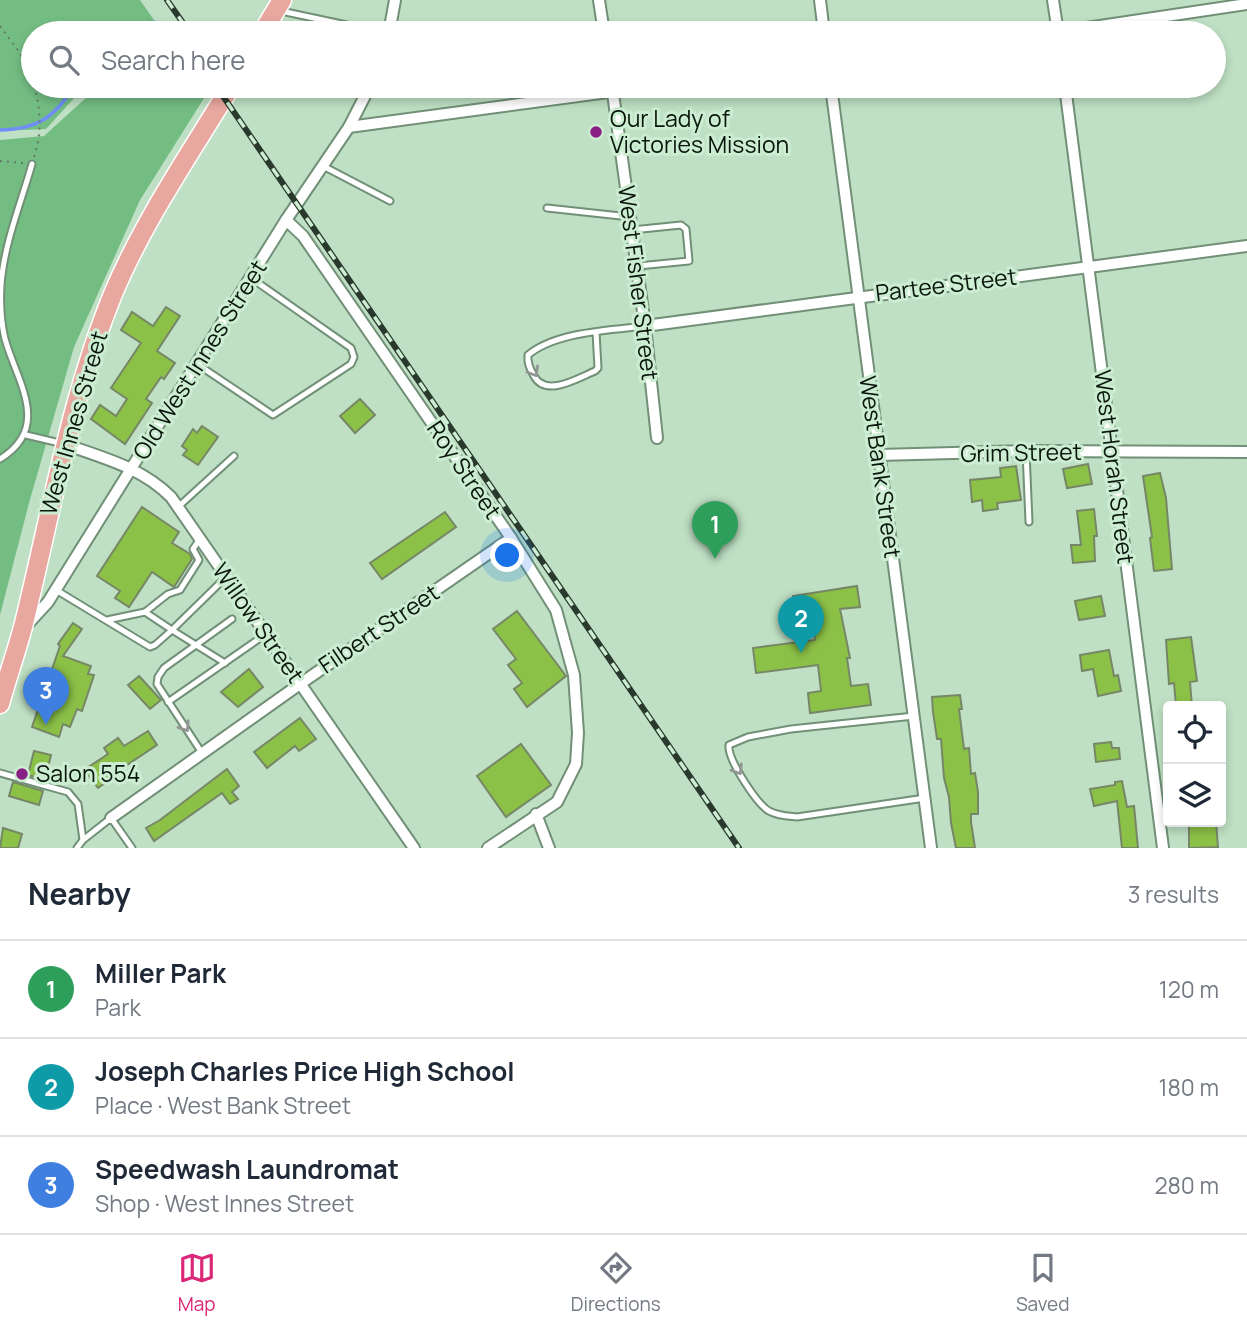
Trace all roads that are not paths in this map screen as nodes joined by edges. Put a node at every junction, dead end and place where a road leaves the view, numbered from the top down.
1 (395, 0) edge
2 (599, 0) edge
3 (820, 0) edge
4 (1053, 0) edge
5 (1247, 4) edge
6 (279, 5) edge
7 (269, 21) edge
8 (339, 21) edge
9 (391, 21) edge
10 (602, 21) edge
11 (823, 21) edge
12 (1055, 21) edge
13 (1135, 21) edge
14 (224, 98) edge
15 (364, 98) edge
16 (550, 98) edge
17 (613, 98) edge
18 (833, 98) edge
19 (1067, 98) edge
20 (349, 127) junction
21 (32, 164) road end
22 (323, 166) junction
23 (390, 201) dead end
24 (547, 208) dead end
25 (630, 217) junction
26 (286, 220) junction
27 (632, 230) junction
28 (1247, 246) edge
29 (637, 266) junction
30 (1088, 268) junction
31 (251, 278) junction
32 (858, 296) junction
33 (645, 326) junction
34 (596, 332) junction
35 (197, 364) junction
36 (26, 435) junction
37 (657, 438) dead end
38 (64, 444) junction
39 (1026, 451) junction
40 (1112, 452) junction
41 (1247, 452) edge
42 (879, 455) junction
43 (234, 456) dead end
44 (0, 459) edge
45 (132, 468) junction
46 (178, 507) junction
47 (1029, 522) dead end
48 (511, 538) junction
49 (200, 539) junction
50 (226, 577) junction
51 (56, 590) junction
52 (145, 612) junction
53 (232, 619) dead end
54 (107, 620) junction
55 (22, 629) junction
56 (172, 629) junction
57 (266, 634) junction
58 (196, 645) junction
59 (225, 663) junction
60 (300, 684) junction
61 (1, 697) edge
62 (168, 702) junction
63 (914, 716) junction
64 (202, 753) junction
65 (0, 773) edge
66 (925, 798) junction
67 (536, 814) junction
68 (111, 818) junction
69 (83, 840) junction
70 (77, 848) edge
71 (132, 848) edge
72 (414, 848) edge
73 (488, 848) edge
74 (549, 848) edge
75 (931, 848) edge
76 (1163, 848) edge

1 - 9 street
2 - 10 street
3 - 11 street
4 - 12 street
5 - 13 street
6 - 7 main road
6 - 8 lane
14 - 38 main road, West Innes Street
15 - 20 street, Old West Innes Street
16 - 20 street
17 - 25 street, West Fisher Street
18 - 32 street, West Bank Street
19 - 30 street, West Horah Street
20 - 22 street, Old West Innes Street
21 - 36 lane
22 - 23 lane
22 - 26 street, Old West Innes Street
24 - 25 lane
25 - 27 street, West Fisher Street
26 - 31 street, Old West Innes Street
26 - 48 street, Roy Street
27 - 29 street, West Fisher Street
27 - 29 lane
28 - 30 street, Partee Street
29 - 33 street, West Fisher Street
30 - 32 street, Partee Street
30 - 40 street, West Horah Street
31 - 35 street, Old West Innes Street
31 - 35 lane
32 - 33 street, Partee Street
32 - 42 street, West Bank Street
33 - 34 lane
33 - 37 street, West Fisher Street
34 -> 34 lane
35 - 45 street, Old West Innes Street
36 - 38 lane
36 - 44 lane
38 - 45 street, Willow Street
38 - 55 main road, West Innes Street
39 - 40 street, Grim Street
39 - 42 street, Grim Street
39 - 47 lane
40 - 41 street, Grim Street
40 - 76 street, West Horah Street
42 - 63 street, West Bank Street
43 - 46 lane
45 - 46 street, Willow Street
45 - 51 street, Old West Innes Street
46 - 49 street, Willow Street
48 - 60 street, Filbert Street
48 - 67 street, Roy Street
49 - 50 street, Willow Street
49 - 52 lane
50 - 56 lane
50 - 57 street, Willow Street
51 - 54 lane
51 - 55 street, Old West Innes Street
52 - 54 lane
52 - 56 lane
53 - 58 lane
54 - 56 lane
55 - 61 main road, West Innes Street
56 - 58 lane
57 - 59 lane
57 - 60 street, Willow Street
58 - 59 lane
58 - 62 lane
59 - 62 lane
60 - 64 street, Filbert Street
60 - 72 street, Willow Street
62 -> 64 lane
63 - 66 street, West Bank Street
63 -> 66 lane
64 - 68 street, Filbert Street
65 - 69 lane
66 - 75 street, West Bank Street
67 - 73 street, Roy Street
67 - 74 street
68 - 69 lane
68 - 71 lane
69 - 70 lane

